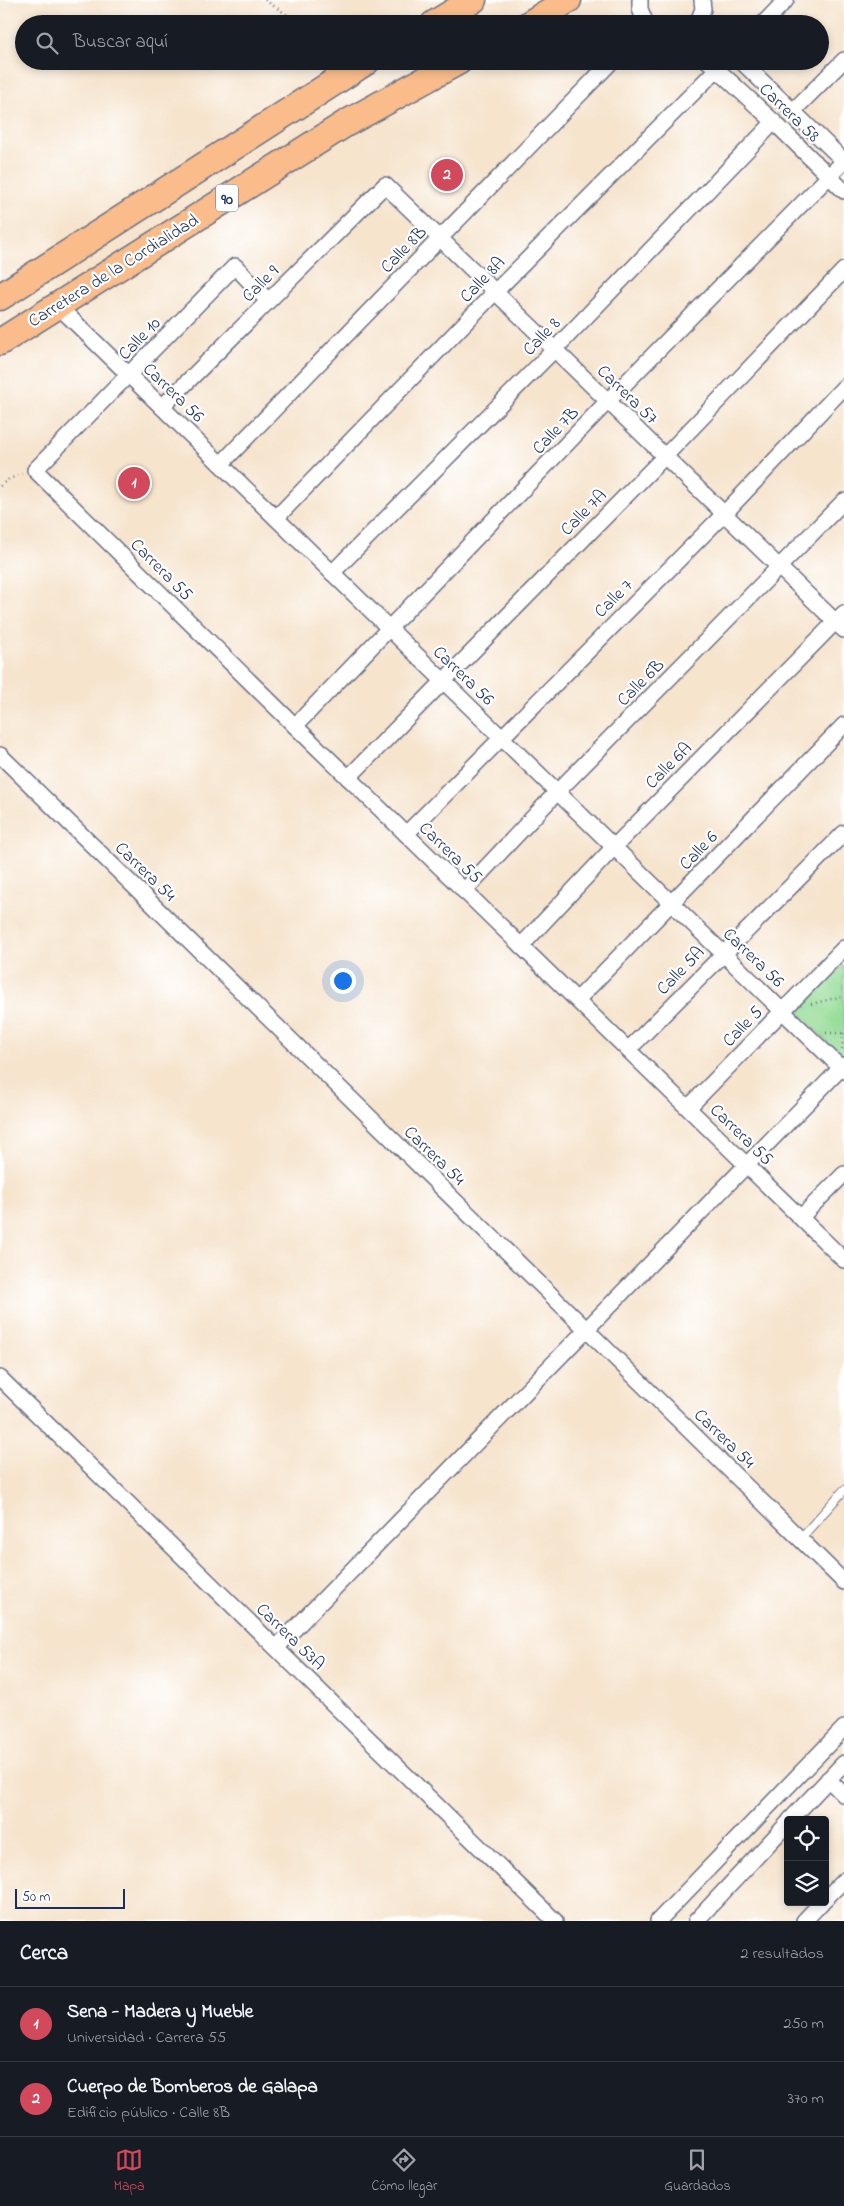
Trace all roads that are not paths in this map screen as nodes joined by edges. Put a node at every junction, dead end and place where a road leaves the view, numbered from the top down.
1 (473, 0) edge
2 (552, 0) edge
3 (568, 0) edge
4 (640, 0) edge
5 (702, 0) edge
6 (786, 0) edge
7 (449, 15) edge
8 (531, 15) edge
9 (544, 15) edge
10 (643, 15) edge
11 (701, 15) edge
12 (772, 15) edge
13 (844, 60) edge
14 (353, 70) edge
15 (443, 70) edge
16 (603, 70) edge
17 (707, 70) edge
18 (717, 70) edge
19 (750, 70) edge
20 (792, 112) junction
21 (774, 122) junction
22 (844, 161) edge
23 (828, 176) junction
24 (385, 186) joint
25 (844, 191) edge
26 (440, 238) junction
27 (844, 270) edge
28 (495, 292) junction
29 (0, 297) edge
30 (268, 301) junction
31 (57, 305) junction
32 (0, 342) edge
33 (554, 350) junction
34 (130, 375) junction
35 (844, 387) edge
36 (608, 402) junction
37 (162, 407) junction
38 (665, 456) junction
39 (220, 464) junction
40 (35, 470) joint
41 (844, 500) edge
42 (724, 514) junction
43 (276, 518) junction
44 (779, 568) junction
45 (332, 573) junction
46 (841, 622) edge
47 (390, 629) junction
48 (443, 680) junction
49 (294, 726) junction
50 (844, 726) edge
51 (501, 737) junction
52 (0, 755) edge
53 (348, 778) junction
54 (557, 792) junction
55 (844, 833) edge
56 (406, 834) junction
57 (614, 847) junction
58 (464, 891) junction
59 (672, 904) junction
60 (521, 946) junction
61 (844, 948) edge
62 (723, 953) junction
63 (578, 999) junction
64 (782, 1011) junction
65 (628, 1049) junction
66 (843, 1068) edge
67 (688, 1108) junction
68 (746, 1165) junction
69 (844, 1174) edge
70 (800, 1218) junction
71 (844, 1260) edge
72 (586, 1329) junction
73 (0, 1378) edge
74 (844, 1490) edge
75 (800, 1539) junction
76 (844, 1582) edge
77 (277, 1647) junction
78 (844, 1728) edge
79 (844, 1763) edge
80 (828, 1779) junction
81 (844, 1795) edge
82 (794, 1816) edge
83 (784, 1827) edge
84 (844, 1880) edge
85 (829, 1895) edge
86 (818, 1906) edge
87 (555, 1921) edge
88 (658, 1921) edge
89 (696, 1921) edge
90 (804, 1921) edge

1 - 7 highway
2 - 8 highway
3 - 9 highway
4 - 10 street
5 - 11 street
6 - 12 street
13 - 20 street
14 - 29 highway, 90
15 - 31 highway, Carretera de la Cordialidad / 90
16 - 26 street, Calle 8B
17 - 28 street, Calle 8A
18 - 21 street, Carrera 58
19 - 20 street, Carrera 58
20 - 22 street, Carrera 58
21 - 23 street, Carrera 58
21 - 33 street, Calle 8
22 - 23 street, Calle 7B
23 - 25 street, Carrera 58
23 - 36 street, Calle 7B
24 - 26 street, Carrera 57
24 - 30 street, Calle 9
26 - 28 street, Carrera 57
26 - 39 street, Calle 8B
27 - 38 street, Calle 7A
28 - 33 street, Carrera 57
28 - 43 street, Calle 8A
30 - 34 street, Calle 10
30 - 37 street, Calle 9
31 - 32 highway, Carretera de la Cordialidad / 90
31 - 34 street, Carrera 56
33 - 36 street, Carrera 57
33 - 45 street, Calle 8
34 - 37 street, Carrera 56
34 - 40 street, Calle 10
35 - 42 street, Calle 7
36 - 38 street, Carrera 57
36 - 47 street, Calle 7B
37 - 39 street, Carrera 56
38 - 42 street, Carrera 57
38 - 48 street, Calle 7A
39 - 43 street, Carrera 56
40 - 49 street, Carrera 55
41 - 44 street, Calle 6B
42 - 44 street, Carrera 57
42 - 51 street, Calle 7
43 - 45 street, Carrera 56
44 - 46 street, Carrera 57
44 - 54 street, Calle 6B
45 - 47 street, Carrera 56
46 - 57 street, Calle 6A
47 - 48 street, Carrera 56
47 - 49 street, Calle 7B
48 - 51 street, Carrera 56
48 - 53 street, Calle 7A
49 - 53 street, Carrera 55
50 - 59 street, Calle 6
51 - 54 street, Carrera 56
51 - 56 street, Calle 7
52 - 72 street, Carrera 54
53 - 56 street, Carrera 55
54 - 57 street, Carrera 56
54 - 58 street, Calle 6B
55 - 62 street, Calle 5A
56 - 58 street, Carrera 55
57 - 59 street, Carrera 56
57 - 60 street, Calle 6A
58 - 60 street, Carrera 55
59 - 62 street, Carrera 56
59 - 63 street, Calle 6
60 - 63 street, Carrera 55
61 - 64 street, Calle 5
62 - 64 street, Carrera 56
62 - 65 street, Calle 5A
63 - 65 street, Carrera 55
64 - 66 street, Carrera 56
64 - 67 street, Calle 5
65 - 67 street, Carrera 55
66 - 68 street
67 - 68 street, Carrera 55
68 - 70 street, Carrera 55
68 - 72 street
69 - 70 street
70 - 71 street, Carrera 55
72 - 75 street, Carrera 54
72 - 77 street
73 - 77 street, Carrera 53A
74 - 75 lane
75 - 76 street, Carrera 54
77 - 87 street, Carrera 53A
78 - 88 street
79 - 80 street
80 - 81 street
80 - 82 street
83 - 89 street
84 - 85 street
86 - 90 street

